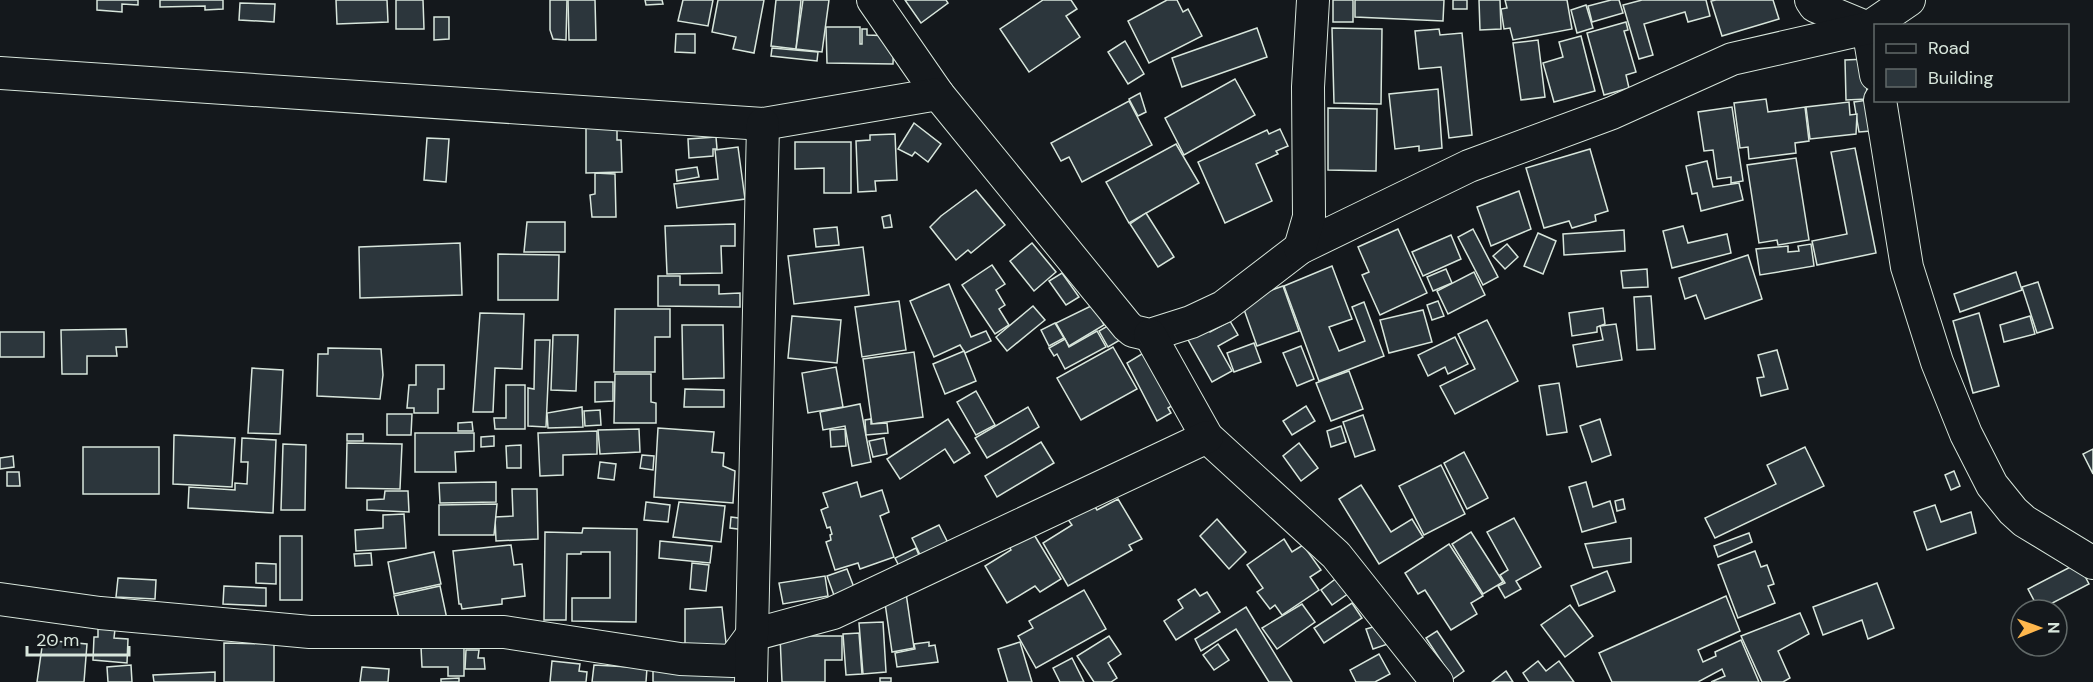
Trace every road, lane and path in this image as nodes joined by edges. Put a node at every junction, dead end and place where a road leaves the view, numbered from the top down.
1 (873, 0) edge
2 (1313, 0) edge
3 (1811, 0) edge
4 (1909, 0) edge
5 (1868, 28) junction
6 (1874, 68) edge
7 (0, 73) edge
8 (938, 94) junction
9 (1880, 102) edge
10 (764, 124) junction
11 (1300, 248) junction
12 (1150, 334) junction
13 (1207, 437) junction
14 (2093, 563) edge
15 (0, 599) edge
16 (753, 635) junction
17 (751, 682) edge
18 (1437, 682) edge

1 - 8 street
2 - 11 street
3 - 5 street
4 - 5 street
5 - 6 street
5 - 11 street
7 - 10 street
8 - 10 street
8 - 12 street
9 - 14 street
10 - 16 street
11 - 12 street
12 - 13 street
13 - 16 street
13 - 18 street
15 - 16 street
16 - 17 street

